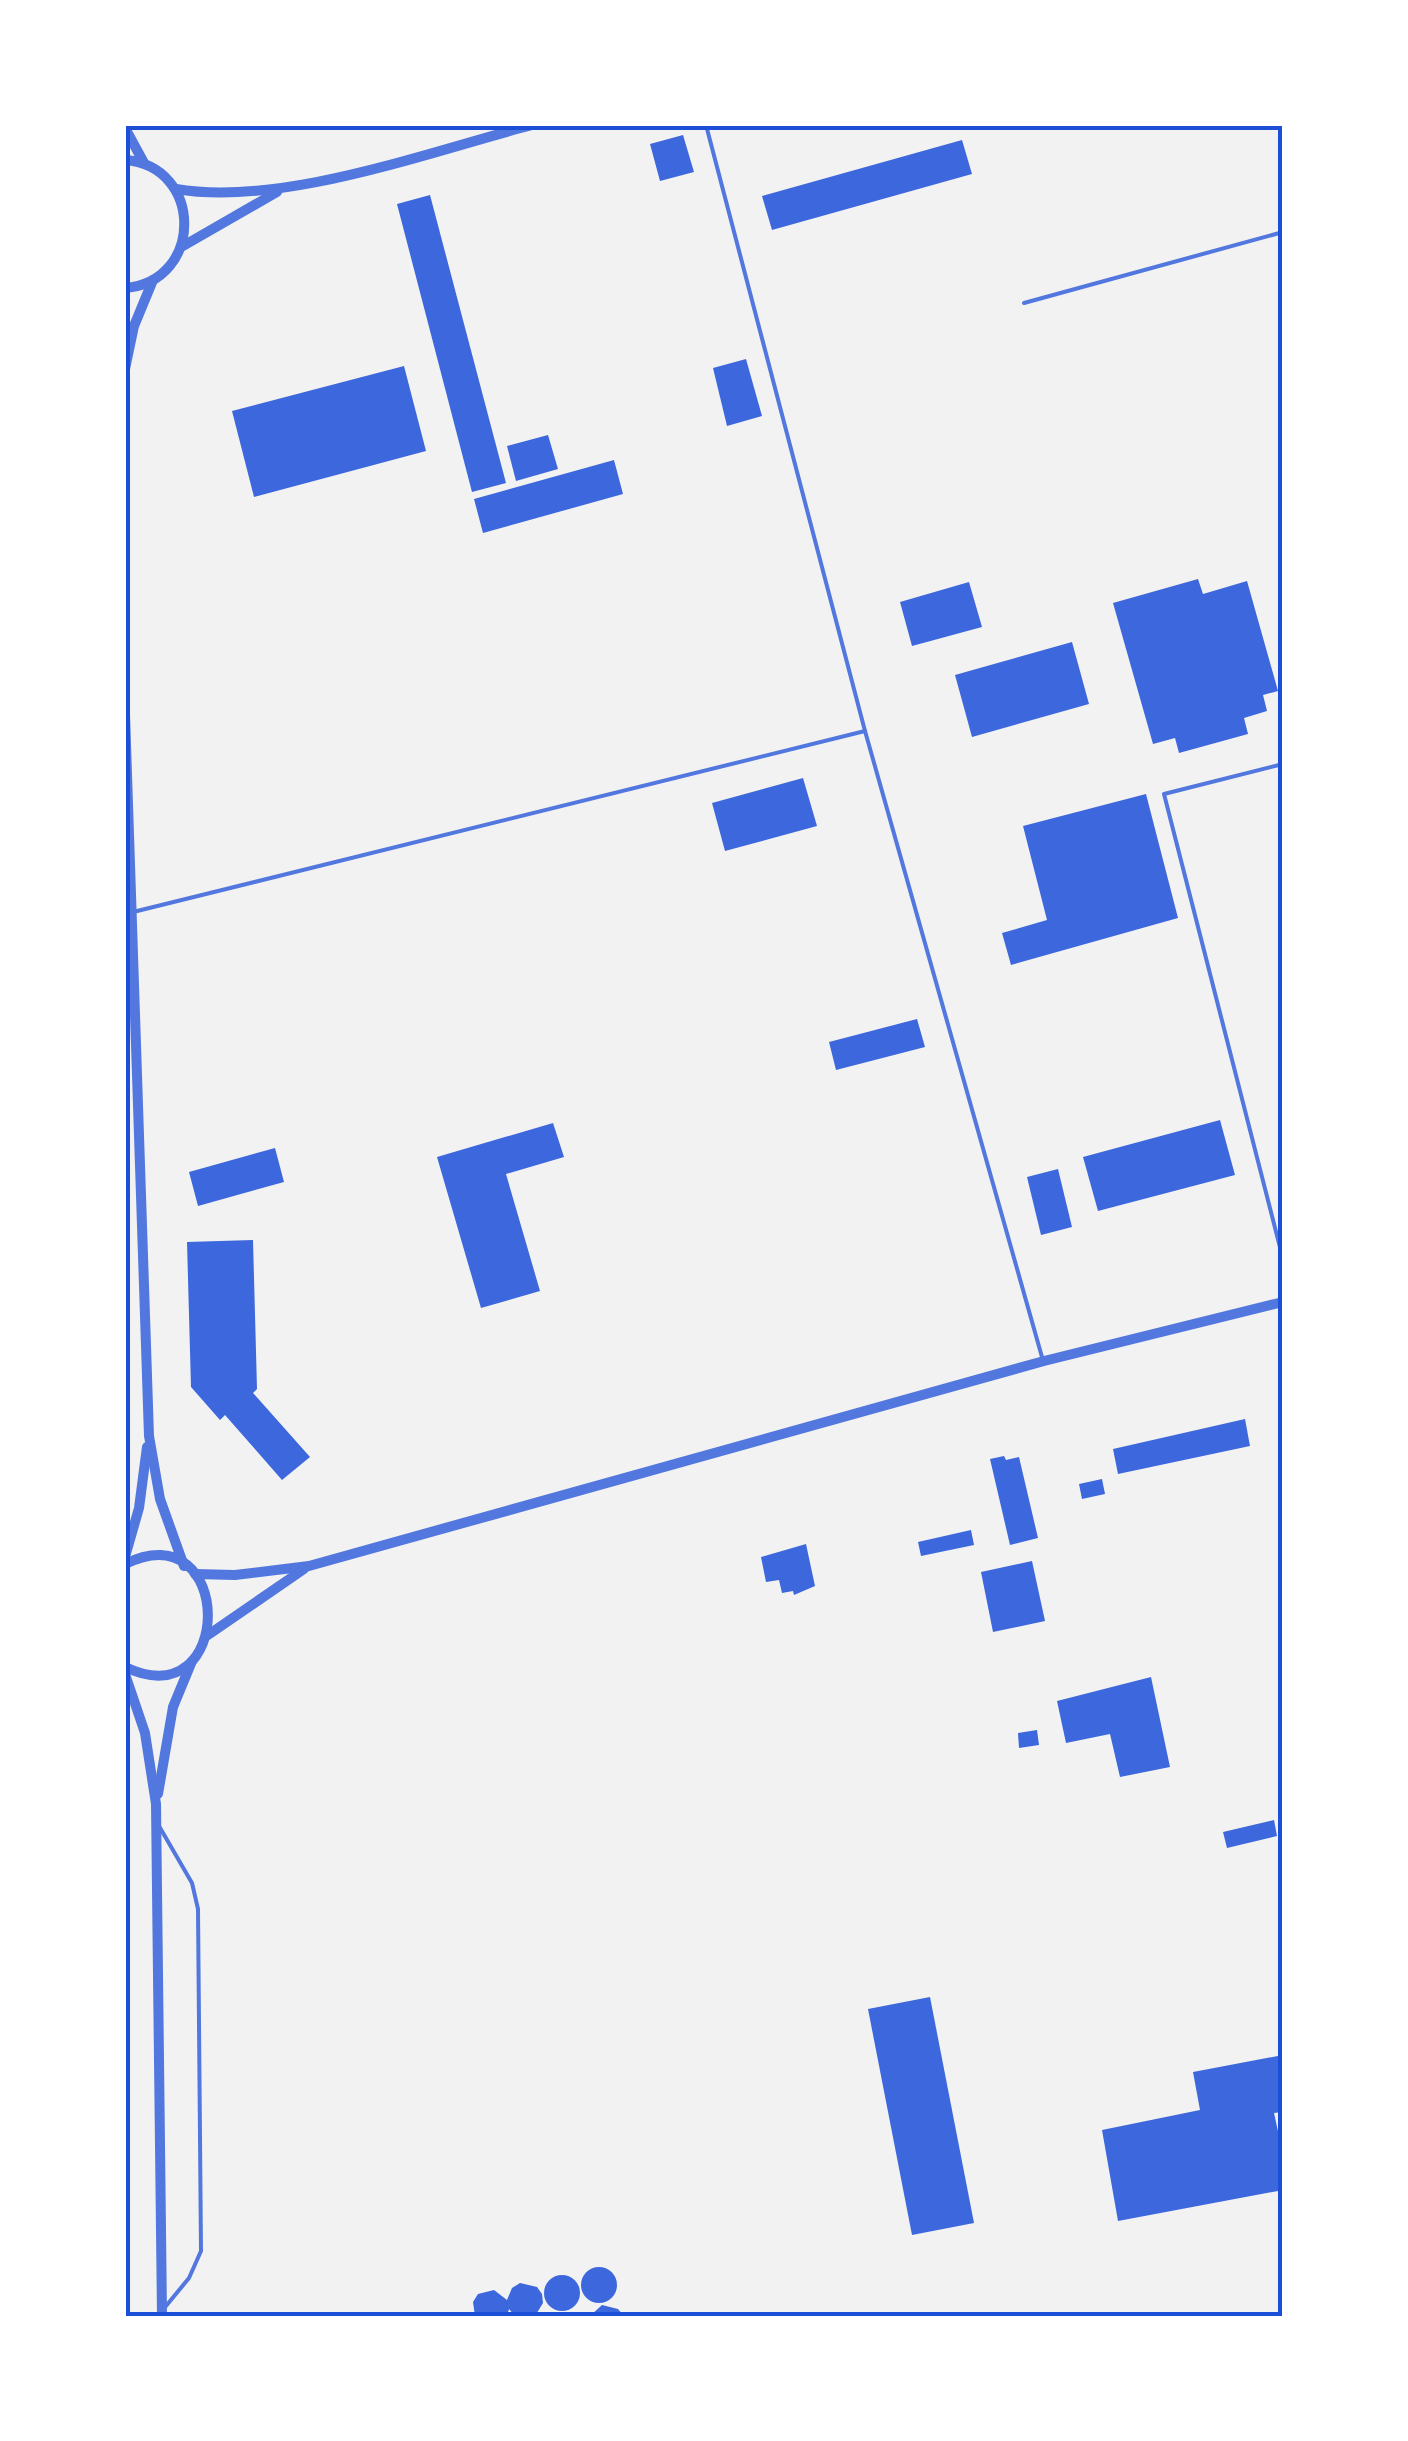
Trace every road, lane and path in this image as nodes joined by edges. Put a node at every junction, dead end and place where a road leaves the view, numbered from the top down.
1 (532, 125) edge
2 (706, 125) edge
3 (125, 128) edge
4 (125, 160) edge
5 (144, 163) junction
6 (176, 188) junction
7 (282, 189) junction
8 (1283, 232) edge
9 (182, 246) junction
10 (153, 280) junction
11 (125, 288) edge
12 (1024, 303) dead end
13 (125, 369) edge
14 (125, 714) edge
15 (866, 731) junction
16 (1283, 764) edge
17 (128, 913) edge
18 (1283, 1259) edge
19 (1283, 1302) edge
20 (1044, 1362) junction
21 (149, 1436) junction
22 (125, 1561) edge
23 (184, 1566) junction
24 (309, 1566) junction
25 (194, 1574) junction
26 (208, 1635) junction
27 (194, 1657) junction
28 (125, 1670) edge
29 (156, 1804) junction
30 (157, 1822) junction
31 (162, 2313) edge

1 - 7 street
2 - 15 lane
3 - 5 street
4 - 5 street
5 - 6 street
6 - 7 street
6 - 9 street
7 - 9 street
8 - 12 lane
9 - 10 street
10 - 11 street
10 - 13 street
14 - 17 street
15 - 17 lane
15 - 20 lane
16 - 18 lane
17 - 21 street
19 - 20 street
20 - 24 street
21 - 22 street
21 - 23 street
22 - 23 street
23 - 25 street
24 - 25 street
24 - 26 street
25 - 26 street
26 - 27 street
27 - 28 street
27 - 29 street
28 - 29 street
29 - 30 street
30 - 31 street
30 - 31 lane

